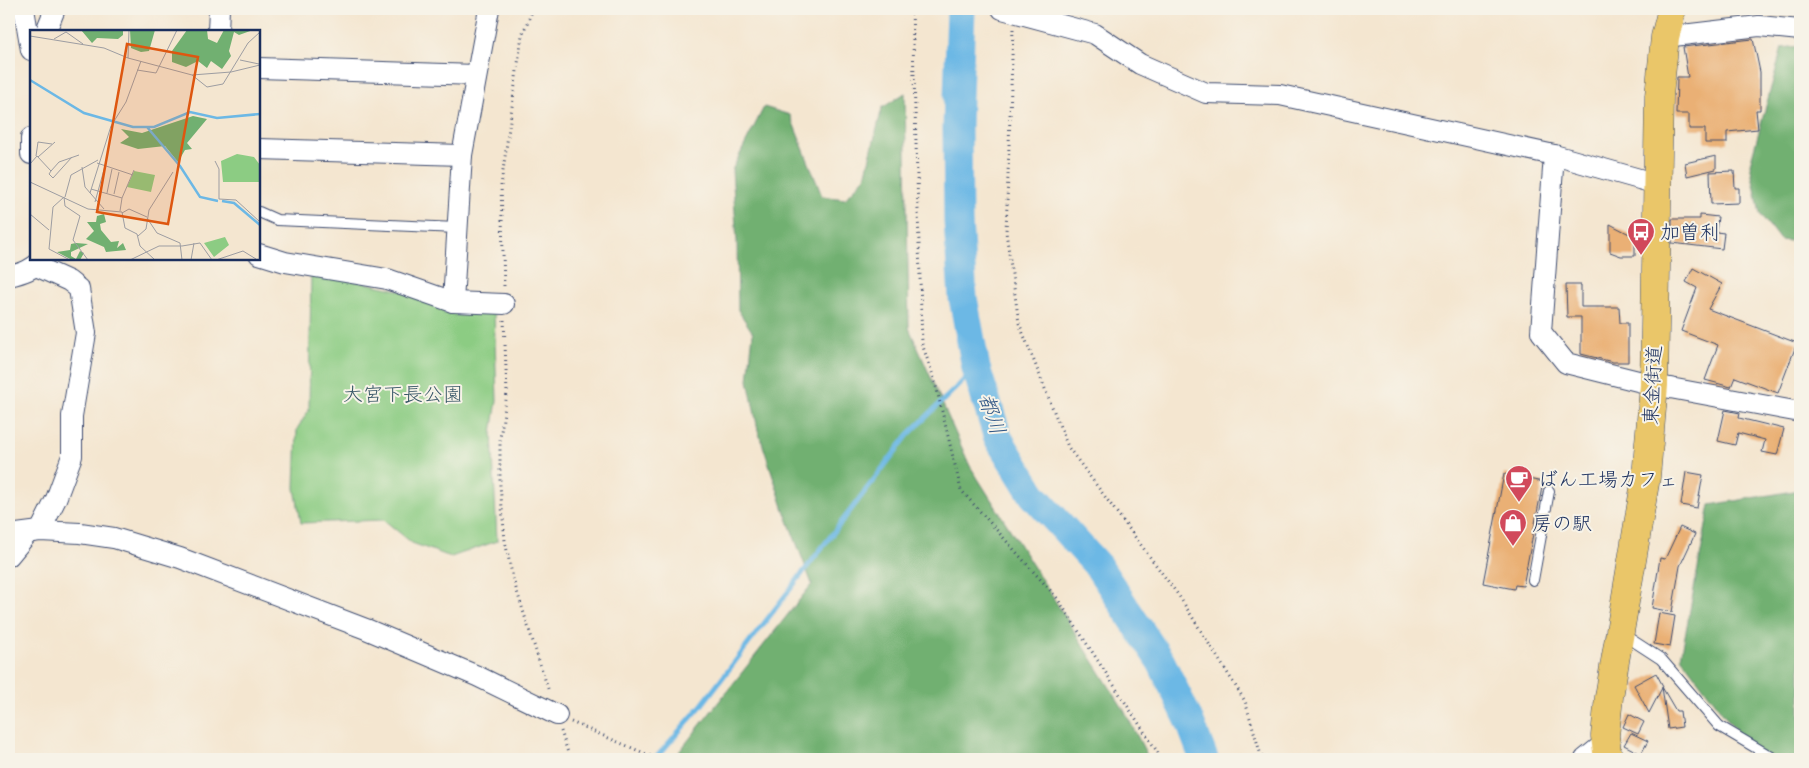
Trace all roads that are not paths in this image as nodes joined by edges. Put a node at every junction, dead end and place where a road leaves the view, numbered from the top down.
1 (24, 9) edge
2 (55, 9) edge
3 (219, 9) edge
4 (489, 9) edge
5 (1672, 9) edge
6 (1008, 10) edge
7 (46, 30) edge
8 (218, 30) edge
9 (1800, 30) edge
10 (1665, 37) junction
11 (30, 44) edge
12 (260, 68) edge
13 (476, 75) junction
14 (260, 148) edge
15 (462, 155) junction
16 (1554, 155) junction
17 (1657, 184) junction
18 (260, 212) edge
19 (457, 228) junction
20 (260, 254) edge
21 (39, 262) edge
22 (9, 276) edge
23 (453, 302) junction
24 (504, 304) road end
25 (1654, 385) junction
26 (1800, 412) edge
27 (1548, 491) dead end
28 (26, 533) edge
29 (9, 556) edge
30 (1533, 580) dead end
31 (1620, 632) junction
32 (557, 716) road end
33 (1607, 751) edge
34 (1585, 759) edge
35 (1775, 759) edge

1 - 11 street
2 - 7 street
3 - 8 street
4 - 13 street
5 - 10 highway, 東金街道
6 - 16 street
9 - 10 street
10 - 17 highway, 東金街道
12 - 13 street
13 - 15 street
14 - 15 street
15 - 19 street
16 - 17 street
16 - 25 street
17 - 25 highway, 東金街道
18 - 19 lane
19 - 23 street
20 - 23 street
21 - 22 street
21 - 28 street
23 - 24 street
25 - 26 street
25 - 31 highway, 東金街道
27 - 30 lane
28 - 29 street
28 - 32 street
31 - 33 highway, 東金街道
31 - 35 lane
33 - 34 street

